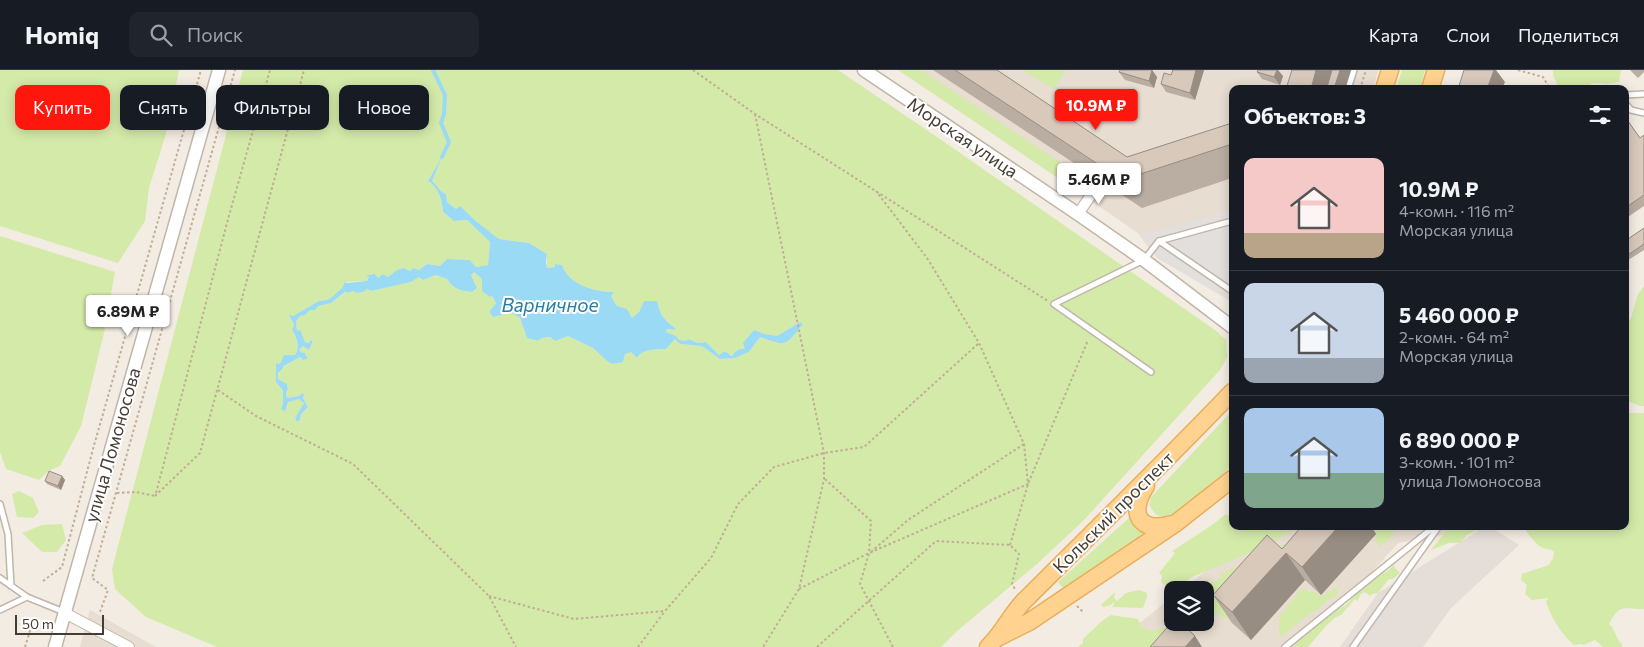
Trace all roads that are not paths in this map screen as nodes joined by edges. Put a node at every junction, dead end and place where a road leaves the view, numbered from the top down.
1 (219, 70) edge
2 (864, 70) edge
3 (1354, 70) edge
4 (1390, 70) edge
5 (1436, 70) edge
6 (1349, 85) edge
7 (1385, 85) edge
8 (1431, 85) edge
9 (1644, 94) edge
10 (1629, 95) edge
11 (1629, 108) edge
12 (1644, 112) edge
13 (1100, 182) edge
14 (1078, 214) junction
15 (1229, 222) edge
16 (1159, 241) junction
17 (1144, 260) junction
18 (1229, 289) edge
19 (1229, 323) edge
20 (1151, 372) dead end
21 (1229, 395) edge
22 (1158, 469) junction
23 (1229, 480) edge
24 (0, 504) edge
25 (1176, 523) junction
26 (1430, 530) edge
27 (1436, 530) edge
28 (0, 578) edge
29 (11, 586) junction
30 (27, 597) junction
31 (0, 610) edge
32 (64, 613) junction
33 (993, 642) edge
34 (55, 647) edge
35 (129, 647) edge
36 (1285, 647) edge
37 (1353, 647) edge

1 - 32 street, улица Ломоносова
2 - 14 street, Морская улица
3 - 6 lane
4 - 7 main road
5 - 8 main road
9 - 10 lane
11 - 12 lane
13 - 14 street
14 - 17 street, Морская улица
15 - 16 lane
16 - 17 lane
16 - 18 lane
17 - 19 street, Морская улица
17 - 20 lane
21 - 22 main road, Кольский проспект
22 - 25 main road
22 - 33 main road, Кольский проспект
23 - 25 main road, Кольский проспект
24 - 29 lane
25 - 33 main road, Кольский проспект
26 - 36 lane
27 - 37 lane
28 - 29 lane
29 - 30 lane
30 - 31 lane
30 - 32 lane
32 - 34 street, улица Ломоносова
32 - 35 street

